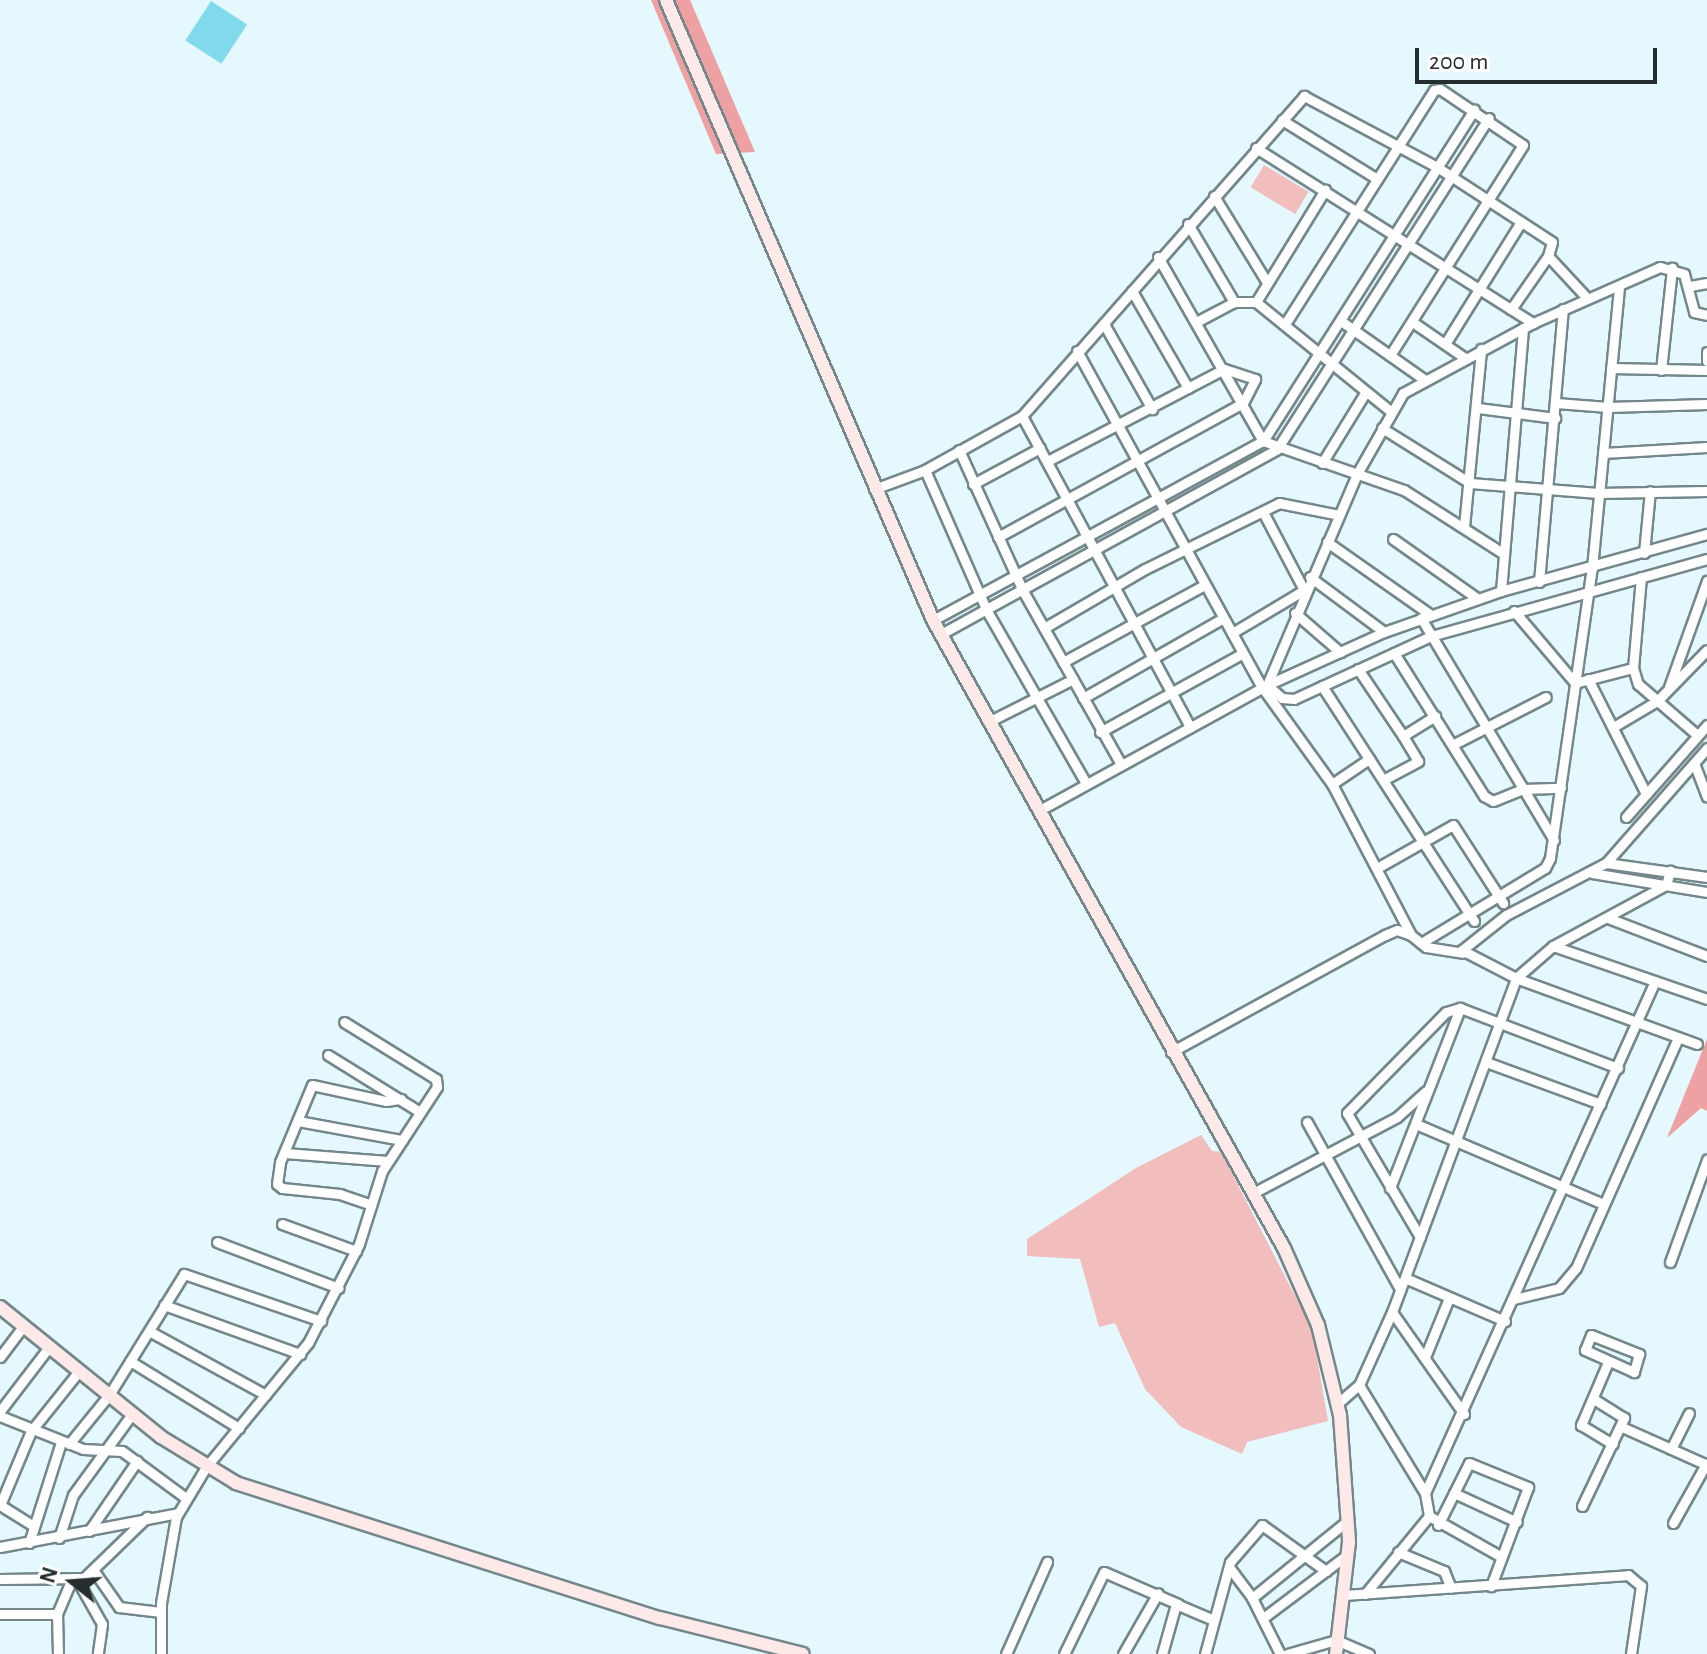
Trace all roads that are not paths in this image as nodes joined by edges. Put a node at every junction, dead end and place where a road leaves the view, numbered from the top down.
1 (666, 0) edge
2 (1474, 110) junction
3 (1489, 118) junction
4 (1282, 120) junction
5 (1399, 146) junction
6 (1256, 148) junction
7 (1437, 167) junction
8 (1451, 178) junction
9 (1377, 179) junction
10 (1325, 190) junction
11 (1214, 196) junction
12 (1489, 203) junction
13 (1360, 210) junction
14 (1521, 222) junction
15 (1188, 224) junction
16 (1395, 233) junction
17 (1410, 243) junction
18 (1548, 256) junction
19 (1158, 257) junction
20 (1446, 268) junction
21 (1672, 268) junction
22 (1266, 281) junction
23 (1707, 283) edge
24 (1690, 286) junction
25 (1480, 288) junction
26 (1619, 289) junction
27 (1132, 291) junction
28 (1587, 298) junction
29 (1234, 302) junction
30 (1256, 302) junction
31 (1511, 309) junction
32 (1563, 309) junction
33 (1707, 315) edge
34 (1198, 321) junction
35 (1341, 321) junction
36 (1414, 323) junction
37 (1104, 324) junction
38 (1285, 324) junction
39 (1528, 326) junction
40 (1354, 331) junction
41 (1445, 344) junction
42 (1481, 349) junction
43 (1077, 351) junction
44 (1322, 351) junction
45 (1707, 352) edge
46 (1390, 355) junction
47 (1465, 358) junction
48 (1707, 361) edge
49 (1333, 364) junction
50 (1611, 368) junction
51 (1224, 369) junction
52 (1661, 370) junction
53 (1707, 370) edge
54 (1425, 380) junction
55 (1188, 388) junction
56 (1365, 393) junction
57 (1243, 403) junction
58 (1556, 403) junction
59 (1707, 404) edge
60 (1608, 407) junction
61 (1478, 408) junction
62 (1152, 409) junction
63 (1390, 411) junction
64 (1517, 412) junction
65 (1022, 416) junction
66 (1555, 418) junction
67 (1117, 426) junction
68 (1382, 428) junction
69 (1263, 441) junction
70 (1707, 447) edge
71 (1040, 448) junction
72 (1277, 449) junction
73 (959, 450) junction
74 (1603, 453) junction
75 (1136, 459) junction
76 (1047, 461) junction
77 (1322, 463) junction
78 (925, 470) junction
79 (1358, 472) junction
80 (1470, 483) junction
81 (973, 484) junction
82 (1510, 486) junction
83 (874, 489) junction
84 (1549, 491) junction
85 (1650, 491) junction
86 (1707, 491) edge
87 (1599, 493) junction
88 (1066, 498) junction
89 (1156, 499) junction
90 (1263, 512) junction
91 (1164, 513) junction
92 (1339, 515) junction
93 (1464, 527) junction
94 (1707, 534) edge
95 (998, 537) junction
96 (1086, 537) junction
97 (1393, 539) dead end
98 (1327, 542) junction
99 (1094, 550) junction
100 (1185, 550) junction
101 (1644, 553) junction
102 (1504, 554) junction
103 (1707, 559) edge
104 (1592, 568) junction
105 (1015, 576) junction
106 (1310, 577) junction
107 (1641, 577) junction
108 (1707, 581) edge
109 (1539, 582) junction
110 (1204, 585) junction
111 (1113, 587) junction
112 (1304, 590) junction
113 (1023, 591) junction
114 (1501, 591) junction
115 (1588, 592) junction
116 (980, 596) junction
117 (1478, 599) junction
118 (987, 611) junction
119 (1514, 611) junction
120 (1295, 613) junction
121 (1426, 617) junction
122 (1223, 618) junction
123 (933, 620) junction
124 (1132, 622) junction
125 (1044, 628) junction
126 (1384, 632) junction
127 (1232, 633) junction
128 (941, 634) junction
129 (1431, 636) junction
130 (1707, 650) edge
131 (1340, 652) junction
132 (1243, 653) junction
133 (1394, 653) junction
134 (1152, 658) junction
135 (1063, 662) junction
136 (1633, 668) junction
137 (1358, 669) junction
138 (1073, 679) junction
139 (1588, 679) junction
140 (1575, 683) junction
141 (1264, 686) junction
142 (1322, 686) junction
143 (1668, 690) junction
144 (1170, 691) junction
145 (1546, 697) dead end
146 (1083, 698) junction
147 (1036, 699) junction
148 (1657, 701) junction
149 (1435, 716) junction
150 (988, 722) junction
151 (1707, 725) edge
152 (1490, 726) junction
153 (1615, 726) junction
154 (1190, 727) junction
155 (1100, 732) junction
156 (1697, 735) junction
157 (1403, 736) junction
158 (1454, 744) junction
159 (1707, 748) edge
160 (1369, 759) junction
161 (1694, 763) junction
162 (1121, 764) junction
163 (1383, 780) junction
164 (1086, 783) junction
165 (1332, 784) junction
166 (1561, 788) junction
167 (1523, 789) junction
168 (1646, 794) junction
169 (1707, 797) edge
170 (1038, 811) junction
171 (1626, 817) dead end
172 (1554, 840) junction
173 (1424, 842) junction
174 (1606, 863) junction
175 (1377, 868) junction
176 (1670, 871) junction
177 (1592, 873) junction
178 (1707, 877) edge
179 (1666, 885) junction
180 (1707, 892) edge
181 (1501, 900) junction
182 (1472, 918) junction
183 (1608, 918) junction
184 (1411, 935) junction
185 (1421, 943) junction
186 (1553, 946) junction
187 (1463, 953) junction
188 (1707, 956) edge
189 (1516, 978) junction
190 (1655, 981) junction
191 (1707, 999) edge
192 (1460, 1008) junction
193 (344, 1022) dead end
194 (1501, 1023) junction
195 (1637, 1023) junction
196 (1678, 1038) junction
197 (1697, 1044) dead end
198 (1171, 1052) junction
199 (328, 1055) dead end
200 (1486, 1062) junction
201 (1618, 1068) junction
202 (1425, 1092) junction
203 (401, 1099) junction
204 (1601, 1104) junction
205 (420, 1112) junction
206 (298, 1121) junction
207 (1307, 1122) dead end
208 (1416, 1124) junction
209 (1360, 1138) junction
210 (402, 1140) junction
211 (1456, 1141) junction
212 (285, 1153) junction
213 (1325, 1159) junction
214 (388, 1161) junction
215 (1705, 1167) edge
216 (1563, 1187) junction
217 (1390, 1188) junction
218 (1253, 1193) junction
219 (369, 1204) junction
220 (1604, 1204) junction
221 (282, 1224) dead end
222 (1420, 1237) junction
223 (217, 1242) dead end
224 (356, 1251) junction
225 (1670, 1262) dead end
226 (1405, 1278) junction
227 (339, 1288) junction
228 (1400, 1289) junction
229 (1449, 1298) junction
230 (1514, 1299) junction
231 (164, 1305) junction
232 (0, 1307) edge
233 (1392, 1312) junction
234 (321, 1321) junction
235 (1505, 1321) junction
236 (23, 1327) junction
237 (149, 1331) junction
238 (49, 1347) junction
239 (300, 1354) junction
240 (0, 1357) edge
241 (1425, 1357) junction
242 (130, 1361) junction
243 (1608, 1362) junction
244 (79, 1371) junction
245 (1359, 1385) junction
246 (109, 1395) junction
247 (266, 1395) junction
248 (1593, 1399) junction
249 (1338, 1403) junction
250 (1689, 1413) dead end
251 (132, 1414) junction
252 (1464, 1414) junction
253 (2, 1418) edge
254 (1622, 1427) junction
255 (239, 1428) junction
256 (31, 1431) junction
257 (65, 1443) junction
258 (1613, 1444) junction
259 (107, 1448) junction
260 (1671, 1449) junction
261 (137, 1461) junction
262 (1706, 1464) edge
263 (206, 1467) junction
264 (1425, 1493) junction
265 (1454, 1493) junction
266 (186, 1498) junction
267 (1582, 1506) dead end
268 (178, 1513) junction
269 (1429, 1516) junction
270 (147, 1517) junction
271 (1347, 1521) junction
272 (1517, 1522) junction
273 (1673, 1523) dead end
274 (32, 1525) junction
275 (1438, 1525) junction
276 (89, 1531) junction
277 (59, 1538) junction
278 (29, 1543) junction
279 (0, 1547) edge
280 (1398, 1552) junction
281 (1306, 1554) junction
282 (1347, 1555) junction
283 (1500, 1556) junction
284 (1047, 1562) dead end
285 (1229, 1567) junction
286 (94, 1571) junction
287 (1326, 1571) junction
288 (74, 1578) junction
289 (0, 1579) edge
290 (1491, 1586) junction
291 (1451, 1588) junction
292 (1158, 1593) junction
293 (1365, 1594) junction
294 (1344, 1595) junction
295 (1252, 1598) junction
296 (1178, 1604) junction
297 (161, 1612) junction
298 (0, 1614) edge
299 (57, 1614) junction
300 (1263, 1618) junction
301 (1212, 1619) junction
302 (1336, 1640) junction
303 (58, 1654) edge
304 (98, 1654) edge
305 (161, 1654) edge
306 (803, 1654) edge
307 (1006, 1654) edge
308 (1064, 1654) edge
309 (1123, 1654) edge
310 (1162, 1654) edge
311 (1205, 1654) edge
312 (1280, 1654) edge
313 (1287, 1654) edge
314 (1336, 1654) edge
315 (1369, 1654) edge
316 (1631, 1654) edge

1 - 83 main road
2 - 3 street
2 - 5 street
2 - 7 street
3 - 8 street
3 - 12 street
4 - 5 street
4 - 6 street
4 - 9 street
5 - 7 street
5 - 9 street
6 - 10 street
6 - 11 street
7 - 8 street
7 - 16 street
8 - 12 street
8 - 17 street
9 - 13 street
10 - 13 street
10 - 22 street
11 - 15 street
11 - 22 street
12 - 14 street
12 - 20 street
13 - 16 street
13 - 38 street
14 - 18 street
14 - 25 street
15 - 19 street
15 - 29 street
16 - 17 street
16 - 35 street
17 - 20 street
17 - 40 street
18 - 28 street
18 - 31 street
19 - 27 street
19 - 34 street
20 - 25 street
20 - 36 street
21 - 24 street
21 - 26 street
21 - 52 street
22 - 30 street
23 - 24 street
24 - 33 street
25 - 31 street
25 - 41 street
26 - 28 street
26 - 50 street
27 - 37 street
27 - 55 street
28 - 32 street
29 - 30 street
29 - 34 street
30 - 38 street
31 - 39 street
32 - 39 street
32 - 58 street
34 - 51 street
35 - 40 street
35 - 44 street
36 - 41 street
36 - 46 street
37 - 43 street
37 - 62 street
38 - 44 street
39 - 42 street
39 - 64 street
40 - 46 street
40 - 49 street
41 - 47 street
42 - 47 street
42 - 61 street
43 - 65 street
43 - 67 street
44 - 49 street
44 - 69 street
45 - 48 street
46 - 54 street
47 - 54 street
49 - 56 street
49 - 72 street
50 - 52 street
50 - 60 street
51 - 55 street
51 - 57 street
51 - 57 street
52 - 53 street
54 - 63 street
55 - 62 street
56 - 63 street
56 - 77 street
57 - 69 street
57 - 75 street
58 - 60 street
58 - 66 street
59 - 60 street
60 - 74 street
61 - 64 street
61 - 80 street
62 - 67 street
63 - 68 street
64 - 66 street
64 - 82 street
65 - 71 street
65 - 73 street
66 - 84 street
67 - 75 street
67 - 76 street
68 - 79 street
68 - 80 street
69 - 72 street
69 - 89 street
70 - 74 street
71 - 76 street
71 - 81 street
72 - 77 street
72 - 91 street
73 - 78 street
73 - 81 street
74 - 87 street
75 - 88 street
75 - 89 street
76 - 88 street
77 - 79 street
78 - 83 street
78 - 116 street
79 - 92 street
79 - 93 street
80 - 82 street
80 - 93 street
81 - 95 street
82 - 84 street
82 - 102 street
83 - 123 main road
84 - 87 street
84 - 109 street
85 - 86 street
85 - 87 street
85 - 101 street
87 - 104 street
88 - 95 street
88 - 96 street
89 - 91 street
89 - 96 street
90 - 92 street
90 - 100 street
90 - 112 street
91 - 99 street
91 - 100 street
92 - 98 street
93 - 102 street
94 - 101 street
95 - 105 street
96 - 99 street
96 - 105 street
97 - 117 street
98 - 106 street
98 - 121 street
99 - 111 street
99 - 113 street
100 - 110 street
100 - 111 street
101 - 104 street
102 - 114 street
103 - 107 street
104 - 109 street
104 - 115 street
105 - 113 street
105 - 116 street
106 - 112 street
106 - 126 street
107 - 115 street
107 - 136 street
108 - 143 street
109 - 114 street
110 - 122 street
110 - 124 street
111 - 124 street
111 - 125 street
112 - 120 street
112 - 127 street
113 - 118 street
113 - 125 street
114 - 117 street
115 - 119 street
115 - 140 street
116 - 118 street
116 - 123 street
117 - 121 street
118 - 128 street
118 - 147 street
119 - 129 street
119 - 140 street
120 - 131 street
120 - 141 street
121 - 126 street
121 - 129 street
122 - 127 street
122 - 134 street
123 - 128 main road
124 - 134 street
124 - 135 street
125 - 135 street
126 - 131 street
127 - 132 street
128 - 150 main road
129 - 133 street
129 - 152 street
130 - 143 street
131 - 141 street
132 - 141 street
132 - 144 street
133 - 137 street
133 - 149 street
134 - 144 street
134 - 146 street
135 - 138 street
136 - 139 street
136 - 148 street
137 - 142 street
137 - 157 street
138 - 146 street
138 - 147 street
139 - 140 street
139 - 153 street
140 - 166 street
141 - 142 street
141 - 154 street
141 - 165 street
142 - 160 street
143 - 148 street
144 - 154 street
144 - 155 street
145 - 152 street
146 - 155 street
147 - 150 street
147 - 164 street
148 - 153 street
148 - 156 street
149 - 157 street
149 - 158 street
150 - 170 main road
151 - 156 street
152 - 158 street
152 - 167 street
153 - 168 street
154 - 162 street
155 - 162 street
156 - 168 street
157 - 163 street
158 - 167 street
159 - 161 street
160 - 163 street
160 - 165 street
161 - 169 street
161 - 174 street
162 - 164 street
163 - 173 street
164 - 170 street
165 - 175 street
166 - 167 street
166 - 172 street
167 - 172 street
168 - 171 street
170 - 198 main road
172 - 181 street
173 - 175 street
173 - 181 street
173 - 182 street
174 - 176 street
174 - 177 street
175 - 184 street
176 - 178 street
176 - 179 street
177 - 179 street
177 - 187 street
179 - 180 street
179 - 183 street
181 - 182 street
182 - 185 street
183 - 186 street
183 - 188 street
184 - 185 street
184 - 198 street
185 - 187 street
186 - 189 street
186 - 190 street
187 - 189 street
189 - 194 street
189 - 195 street
190 - 191 street
190 - 195 street
192 - 194 street
192 - 202 street
192 - 209 street
193 - 205 street
194 - 200 street
194 - 201 street
195 - 196 street
195 - 201 street
196 - 197 street
196 - 220 street
198 - 218 main road
199 - 203 street
200 - 204 street
200 - 211 street
201 - 204 street
202 - 208 street
202 - 209 street
203 - 205 street
203 - 206 street
204 - 216 street
205 - 210 street
206 - 210 street
206 - 212 street
207 - 213 street
208 - 211 street
208 - 217 street
209 - 213 street
209 - 217 street
210 - 214 street
211 - 216 street
211 - 222 street
212 - 214 street
212 - 219 street
213 - 218 street
213 - 228 street
214 - 219 street
215 - 225 street
216 - 220 street
216 - 230 street
217 - 222 street
218 - 249 main road
219 - 224 street
220 - 230 street
221 - 224 street
222 - 226 street
223 - 227 street
224 - 227 street
226 - 228 street
226 - 229 street
227 - 234 street
228 - 233 street
229 - 235 street
229 - 241 street
230 - 235 street
231 - 234 street
231 - 237 street
231 - 239 street
232 - 236 main road
233 - 241 street
233 - 245 street
234 - 239 street
235 - 252 street
236 - 238 main road
236 - 240 street
237 - 242 street
237 - 247 street
238 - 244 main road
238 - 253 street
239 - 247 street
241 - 252 street
242 - 246 street
242 - 255 street
243 - 243 street
243 - 248 street
244 - 246 main road
244 - 256 street
245 - 249 street
245 - 264 street
246 - 251 main road
246 - 257 street
247 - 255 street
248 - 254 street
248 - 258 street
249 - 271 main road
250 - 260 street
251 - 259 street
251 - 263 main road
252 - 264 street
253 - 256 street
254 - 258 street
254 - 260 street
255 - 263 street
256 - 257 street
256 - 274 street
257 - 259 street
257 - 274 street
258 - 267 street
259 - 261 street
259 - 277 street
260 - 262 street
261 - 266 street
261 - 276 street
262 - 273 street
263 - 266 street
263 - 306 main road
264 - 269 street
265 - 272 street
265 - 272 street
265 - 275 street
266 - 268 street
268 - 270 street
268 - 297 street
269 - 275 street
269 - 280 street
270 - 276 street
270 - 286 street
271 - 281 street
271 - 282 main road
272 - 283 street
274 - 278 street
275 - 283 street
276 - 277 street
277 - 278 street
278 - 279 street
280 - 291 street
280 - 293 street
281 - 285 street
281 - 287 street
281 - 295 street
282 - 287 street
282 - 294 main road
283 - 290 street
284 - 307 street
285 - 295 street
285 - 301 street
286 - 288 street
286 - 297 street
287 - 300 street
288 - 289 street
288 - 299 street
288 - 304 street
290 - 291 street
290 - 316 street
291 - 293 street
292 - 296 street
292 - 308 street
292 - 309 street
293 - 294 street
294 - 302 main road
295 - 300 street
296 - 301 street
296 - 310 street
297 - 305 street
298 - 299 street
299 - 303 street
300 - 312 street
301 - 311 street
302 - 313 street
302 - 314 main road
302 - 315 street

